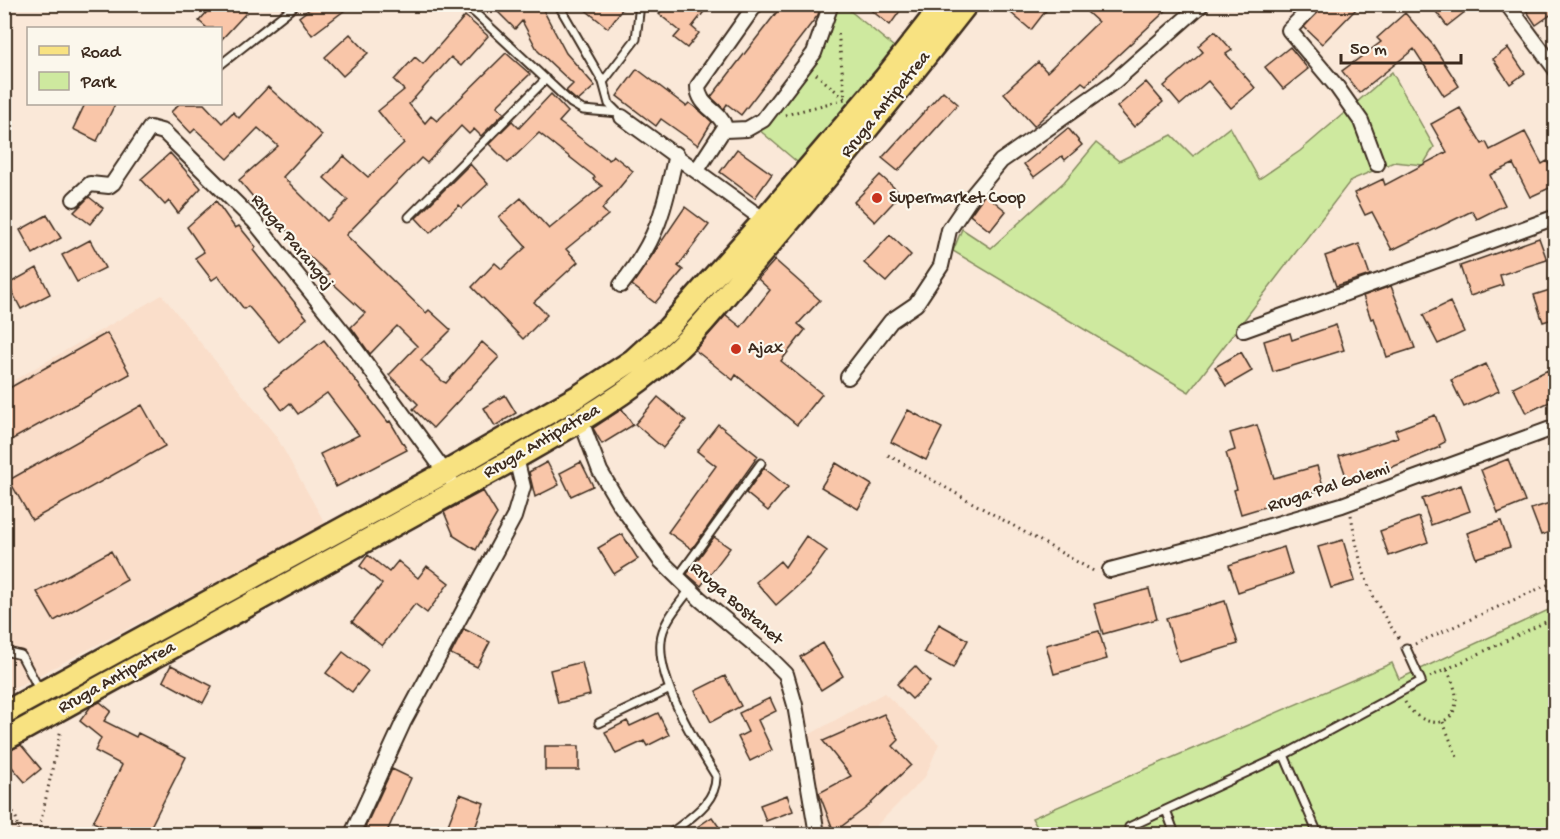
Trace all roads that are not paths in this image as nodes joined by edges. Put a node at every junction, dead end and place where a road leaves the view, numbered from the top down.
1 (297, 4) edge
2 (459, 4) edge
3 (558, 4) edge
4 (640, 4) edge
5 (756, 4) edge
6 (831, 4) edge
7 (943, 4) edge
8 (967, 4) edge
9 (1202, 4) edge
10 (1315, 4) edge
11 (1507, 4) edge
12 (1551, 55) edge
13 (222, 63) edge
14 (1556, 70) edge
15 (546, 79) junction
16 (603, 82) junction
17 (621, 115) junction
18 (725, 130) junction
19 (676, 154) junction
20 (1377, 164) dead end
21 (697, 170) junction
22 (74, 199) dead end
23 (409, 217) dead end
24 (1556, 217) edge
25 (764, 220) junction
26 (621, 285) dead end
27 (1244, 330) dead end
28 (848, 378) dead end
29 (581, 421) junction
30 (1556, 428) edge
31 (516, 458) junction
32 (761, 463) dead end
33 (446, 472) junction
34 (456, 491) junction
35 (1110, 570) road end
36 (678, 577) junction
37 (690, 589) junction
38 (1406, 648) road end
39 (4, 651) edge
40 (670, 689) junction
41 (41, 693) junction
42 (4, 713) edge
43 (599, 723) dead end
44 (4, 740) edge
45 (1284, 755) junction
46 (1166, 810) junction
47 (1130, 827) dead end
48 (352, 834) edge
49 (670, 834) edge
50 (817, 834) edge
51 (1175, 834) edge
52 (1318, 834) edge

1 - 13 lane
2 - 15 lane
3 - 16 lane
4 - 16 lane
5 - 18 street
6 - 18 street
7 - 25 main road, Rruga Antipatrea
8 - 29 main road, Rruga Antipatrea
9 - 28 street
10 - 20 street
11 - 12 street
12 - 14 street
15 - 17 lane
15 - 23 lane
16 - 17 lane
17 - 19 street
18 - 21 street
19 - 21 street
19 - 26 street
21 - 25 street
22 - 33 street, Rruga Parangoj
24 - 27 street
25 - 33 main road, Rruga Antipatrea
29 - 31 main road, Rruga Antipatrea
29 - 36 street, Rruga Bostanet
30 - 35 street, Rruga Pal Golemi
31 - 34 main road, Rruga Antipatrea
31 - 48 street
32 - 36 lane
33 - 34 street, Rruga Parangoj
33 - 41 main road, Rruga Antipatrea
34 - 44 main road, Rruga Antipatrea
36 - 37 street, Rruga Bostanet
37 - 40 lane
37 - 50 street, Rruga Bostanet
38 - 45 lane
39 - 41 lane
40 - 43 lane
40 - 49 lane
41 - 42 main road, Rruga Antipatrea
45 - 46 lane
45 - 52 lane
46 - 47 lane
46 - 51 lane

